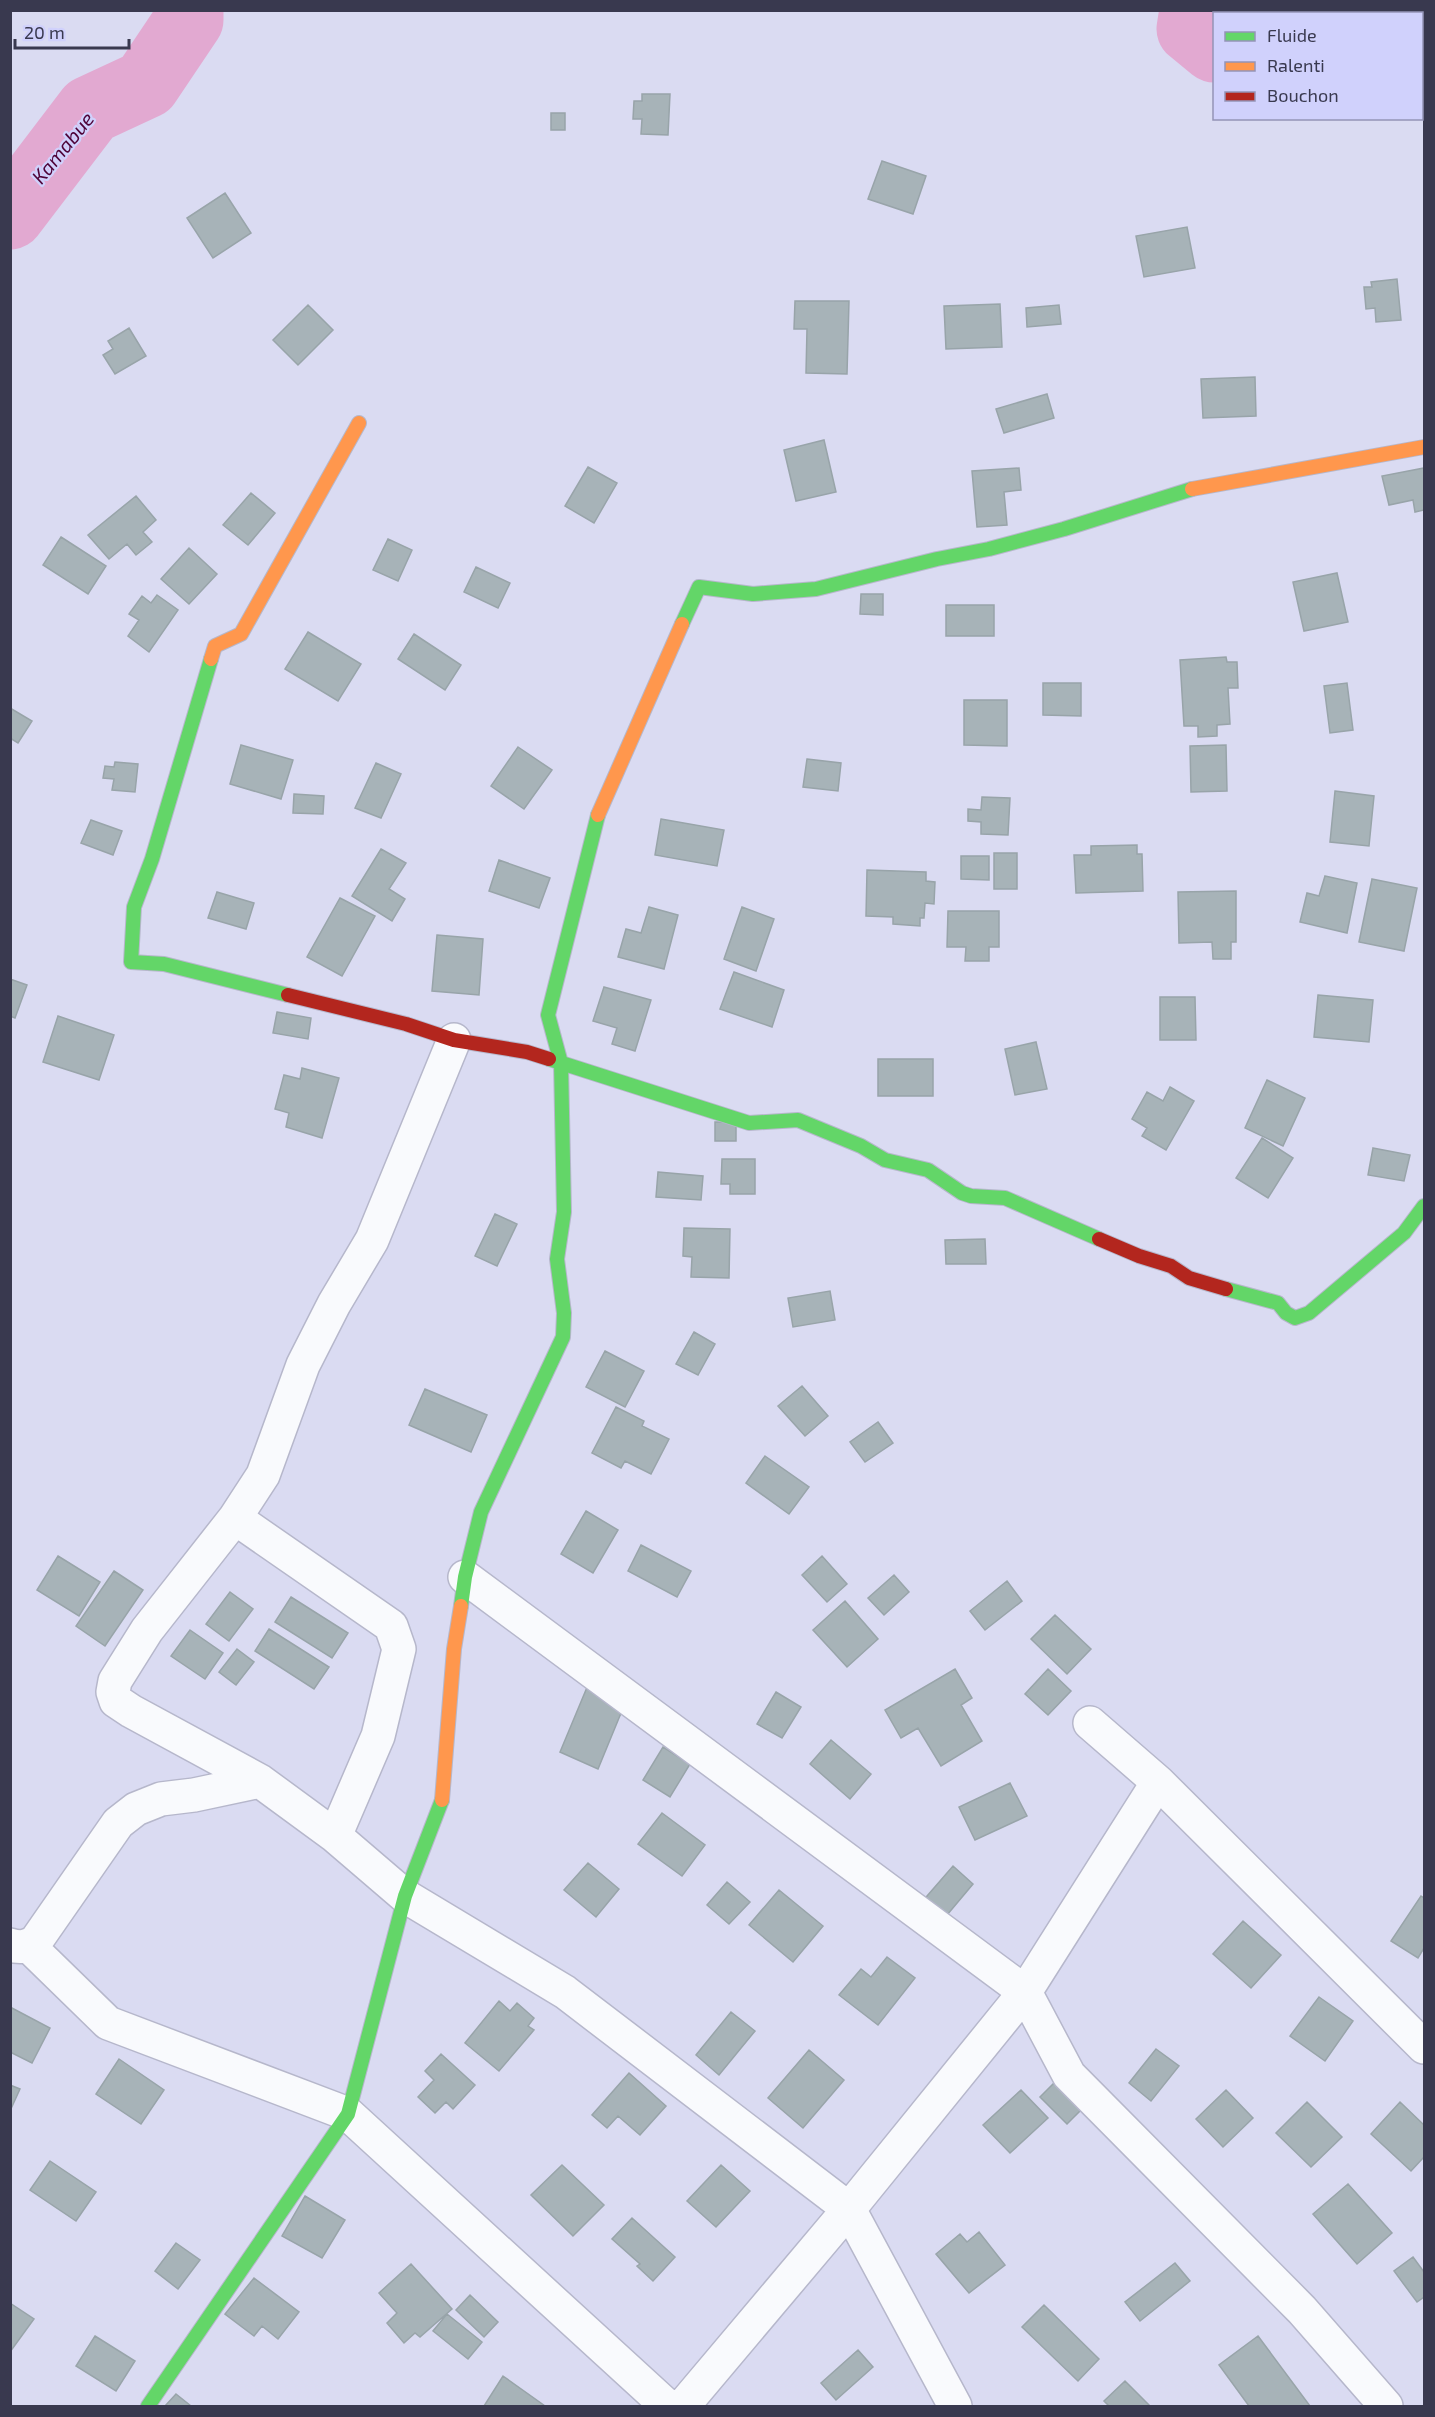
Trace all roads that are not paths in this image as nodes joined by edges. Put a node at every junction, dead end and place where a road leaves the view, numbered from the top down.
1 (359, 423) dead end
2 (1425, 447) edge
3 (454, 1040) junction
4 (561, 1063) junction
5 (1425, 1206) edge
6 (236, 1518) junction
7 (465, 1577) junction
8 (1090, 1723) dead end
9 (260, 1781) junction
10 (1158, 1782) junction
11 (335, 1836) junction
12 (405, 1896) junction
13 (20, 1945) edge
14 (1025, 1992) junction
15 (1425, 2047) edge
16 (348, 2114) junction
17 (849, 2209) junction
18 (148, 2406) edge
19 (667, 2406) edge
20 (683, 2406) edge
21 (955, 2406) edge
22 (1386, 2406) edge

1 - 3 street
2 - 4 street
3 - 4 street
3 - 6 street
4 - 5 street
4 - 7 street
6 - 9 street
6 - 11 street
7 - 12 street
7 - 14 street
8 - 10 street
9 - 11 street
9 - 13 street
10 - 14 street
10 - 15 street
11 - 12 street
12 - 16 street
12 - 17 street
13 - 16 street
14 - 17 street
14 - 22 street
16 - 18 street
16 - 19 street
17 - 20 street
17 - 21 street

